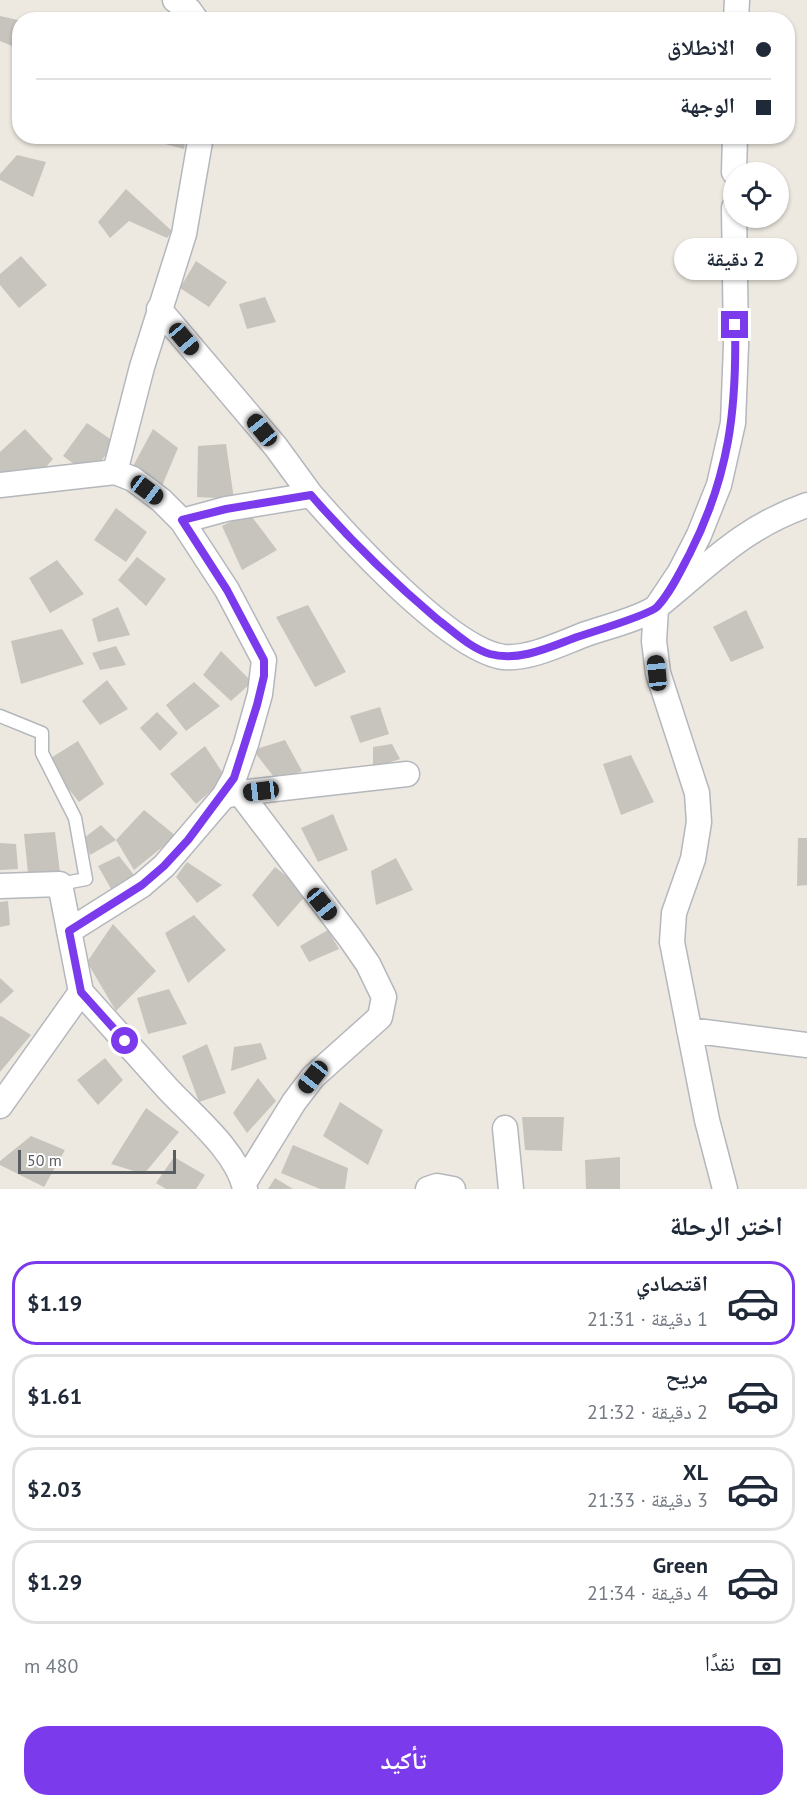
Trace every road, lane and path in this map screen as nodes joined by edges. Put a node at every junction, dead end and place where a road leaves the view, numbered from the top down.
1 (175, 0) edge
2 (190, 12) edge
3 (200, 144) edge
4 (735, 144) edge
5 (734, 162) edge
6 (734, 228) edge
7 (159, 309) junction
8 (115, 472) junction
9 (0, 485) edge
10 (311, 495) junction
11 (807, 505) edge
12 (182, 520) junction
13 (656, 608) junction
14 (0, 716) edge
15 (407, 774) dead end
16 (232, 794) junction
17 (60, 884) junction
18 (0, 886) edge
19 (69, 931) junction
20 (81, 992) junction
21 (689, 1030) junction
22 (807, 1045) edge
23 (0, 1106) edge
24 (505, 1128) dead end
25 (244, 1186) edge
26 (428, 1189) edge
27 (453, 1189) edge
28 (511, 1189) edge
29 (725, 1189) edge

1 - 2 street
3 - 7 street
4 - 5 street
6 - 13 street
7 - 8 street
7 - 10 street
8 - 9 street
8 - 12 street
10 - 12 street
10 - 13 street
11 - 13 street
12 - 16 street
13 - 21 street
14 - 17 lane
15 - 16 street
16 - 19 street
16 - 25 street
17 - 18 street
17 - 19 street
19 - 20 street
20 - 23 street
20 - 25 street
21 - 22 street
21 - 29 street
24 - 28 street
26 - 27 street

